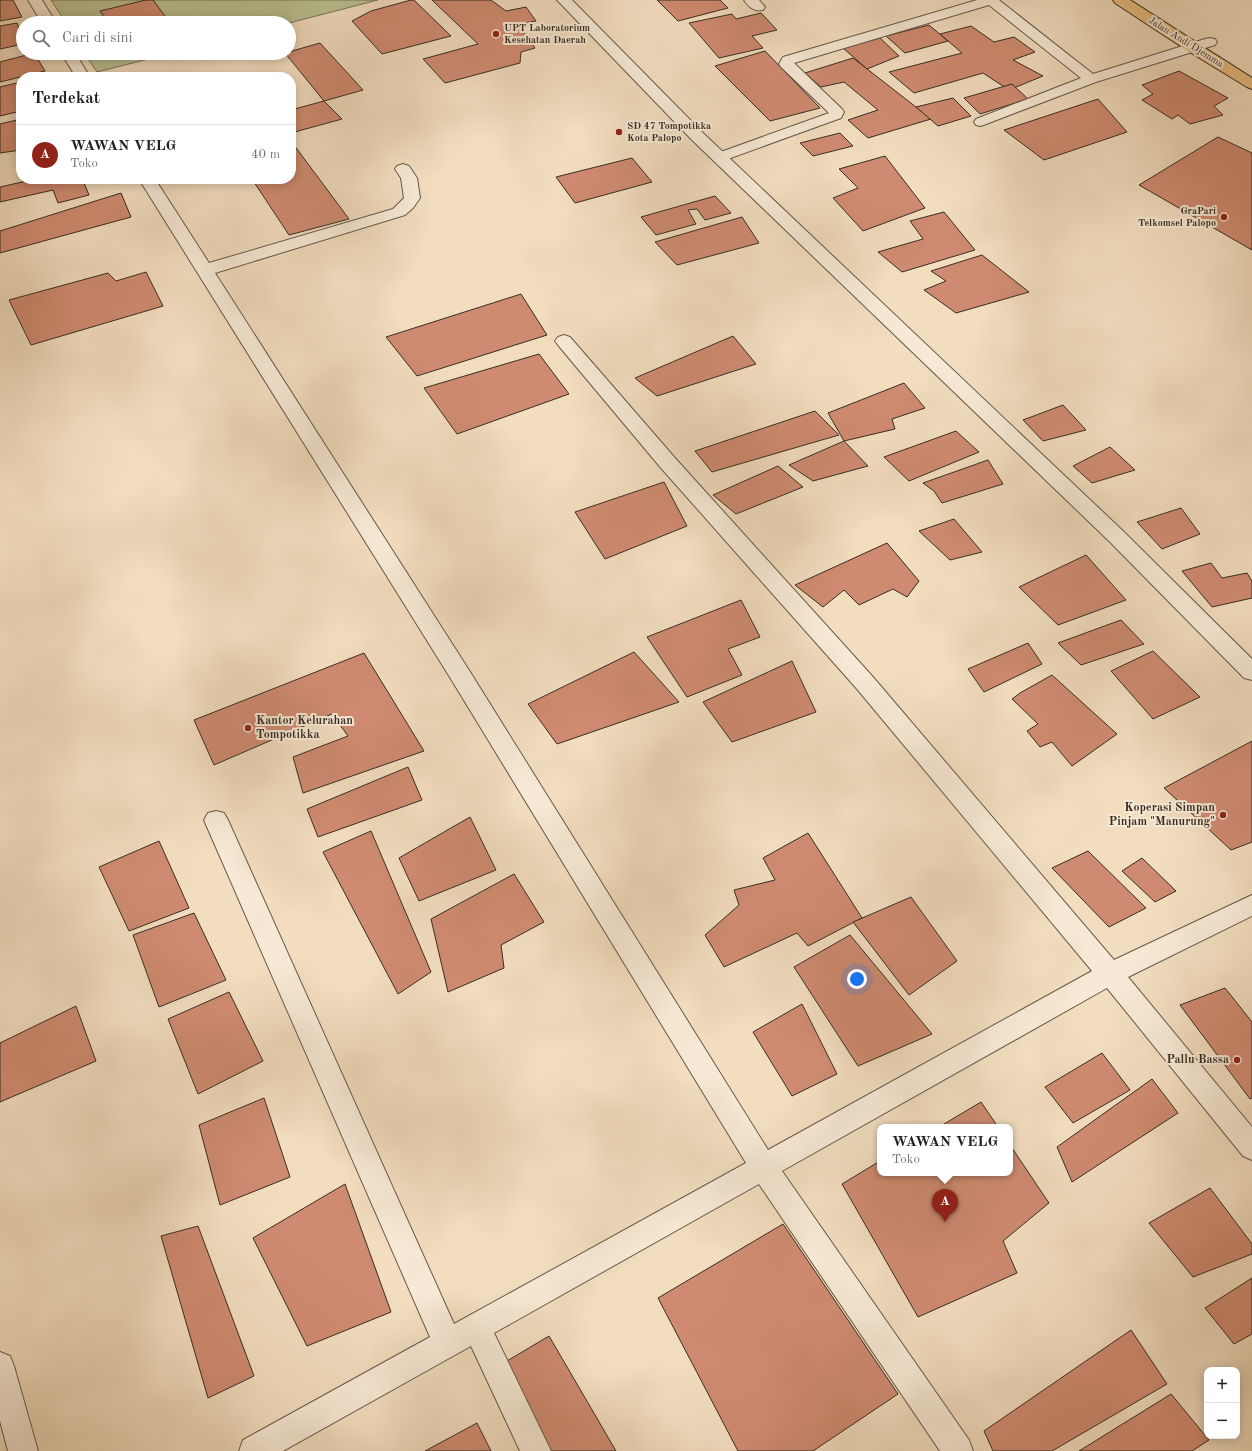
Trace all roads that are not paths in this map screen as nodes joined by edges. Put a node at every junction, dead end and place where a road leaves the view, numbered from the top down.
1 (35, 0) edge
2 (564, 0) edge
3 (991, 0) edge
4 (1120, 0) edge
5 (45, 16) edge
6 (1198, 33) dead end
7 (1216, 45) joint
8 (1192, 48) junction
9 (72, 60) edge
10 (80, 72) edge
11 (1090, 79) junction
12 (1252, 84) edge
13 (981, 122) dead end
14 (720, 157) junction
15 (403, 169) dead end
16 (150, 184) edge
17 (205, 270) junction
18 (564, 341) dead end
19 (1252, 672) edge
20 (216, 820) dead end
21 (1252, 905) edge
22 (1110, 974) junction
23 (1252, 1147) edge
24 (763, 1166) junction
25 (477, 1328) junction
26 (448, 1344) junction
27 (0, 1366) edge
28 (23, 1451) edge
29 (254, 1451) edge
30 (536, 1451) edge
31 (958, 1451) edge

1 - 5 street
2 - 14 street
3 - 11 lane
3 - 14 lane
4 - 8 highway, Jalan Andi Djemma
6 - 7 highway, Jalan Andi Djemma
7 - 8 lane
8 - 11 lane
8 - 12 highway, Jalan Andi Djemma
9 - 10 street
11 - 13 lane
14 - 19 street
15 - 17 street
16 - 17 street
17 - 24 street
18 - 22 street
20 - 26 street
21 - 22 street
22 - 23 street
22 - 24 street
24 - 25 street
24 - 31 street
25 - 26 street
25 - 30 street
26 - 29 street
27 - 28 street

